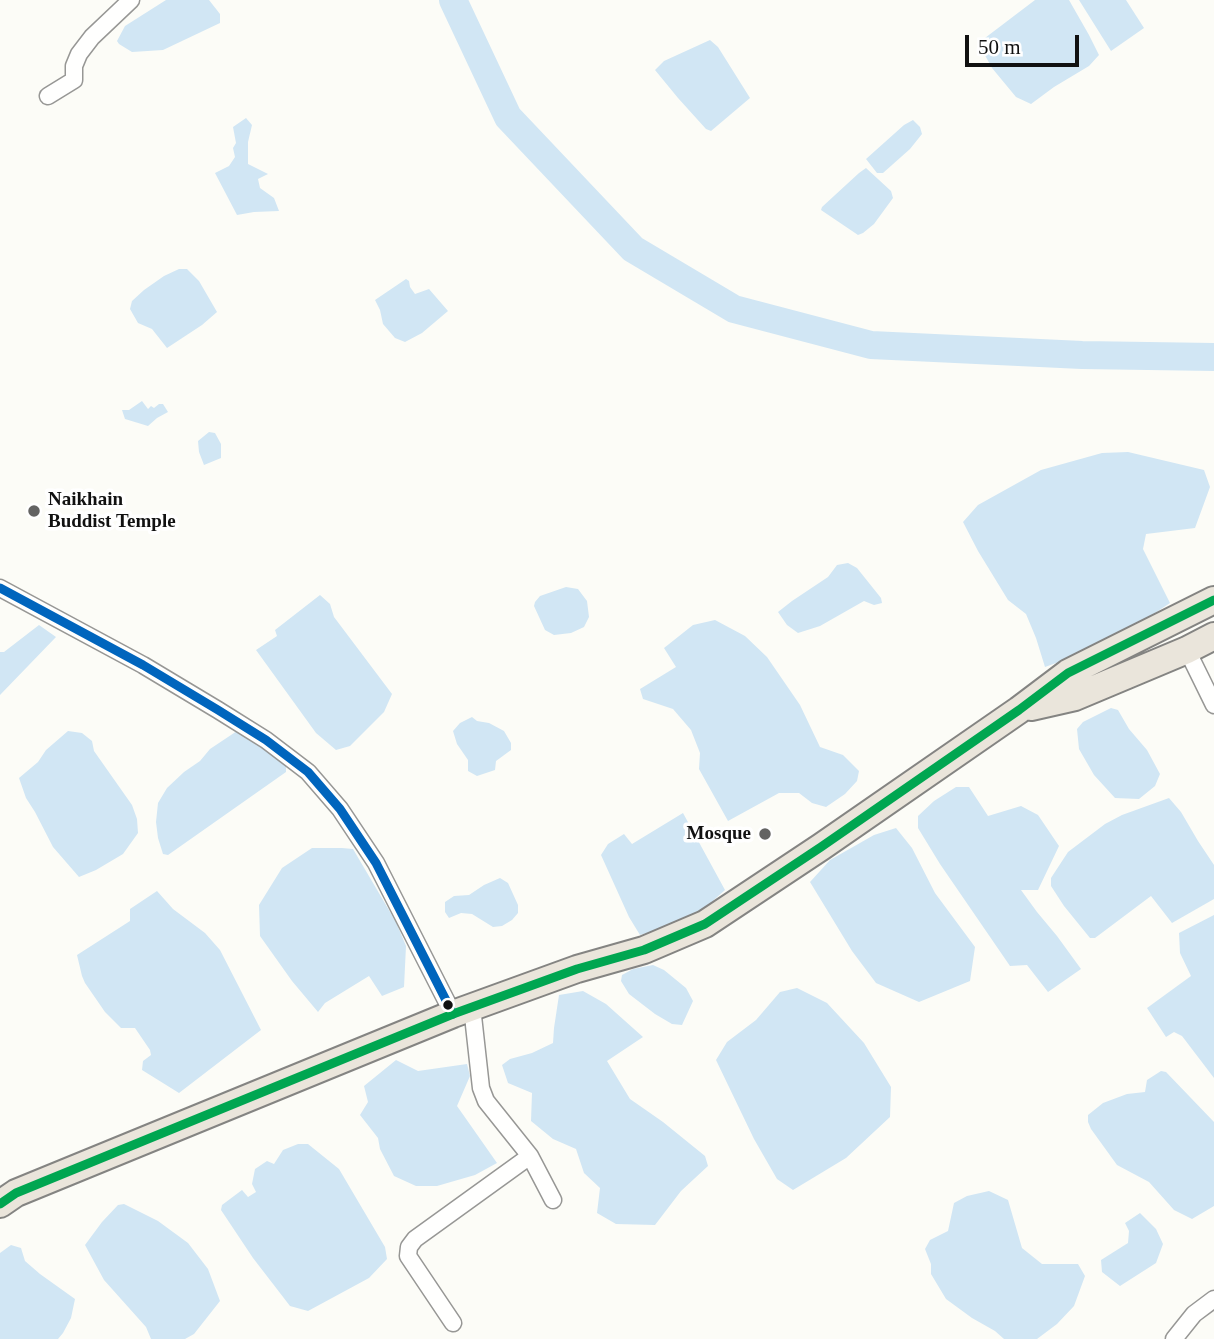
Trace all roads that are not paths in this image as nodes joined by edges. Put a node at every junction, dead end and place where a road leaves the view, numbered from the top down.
1 (131, 0) edge
2 (48, 96) dead end
3 (0, 588) edge
4 (1214, 600) edge
5 (1214, 636) edge
6 (1187, 650) junction
7 (1214, 705) edge
8 (1020, 710) junction
9 (463, 1010) junction
10 (530, 1156) junction
11 (553, 1200) dead end
12 (0, 1204) edge
13 (1214, 1299) edge
14 (453, 1323) dead end
15 (1174, 1339) edge

1 - 2 street
3 - 9 street
4 - 8 highway
5 - 6 highway
6 - 7 street
6 - 8 highway
8 - 9 highway
9 - 10 street
9 - 12 highway
10 - 11 street
10 - 14 street
13 - 15 street

